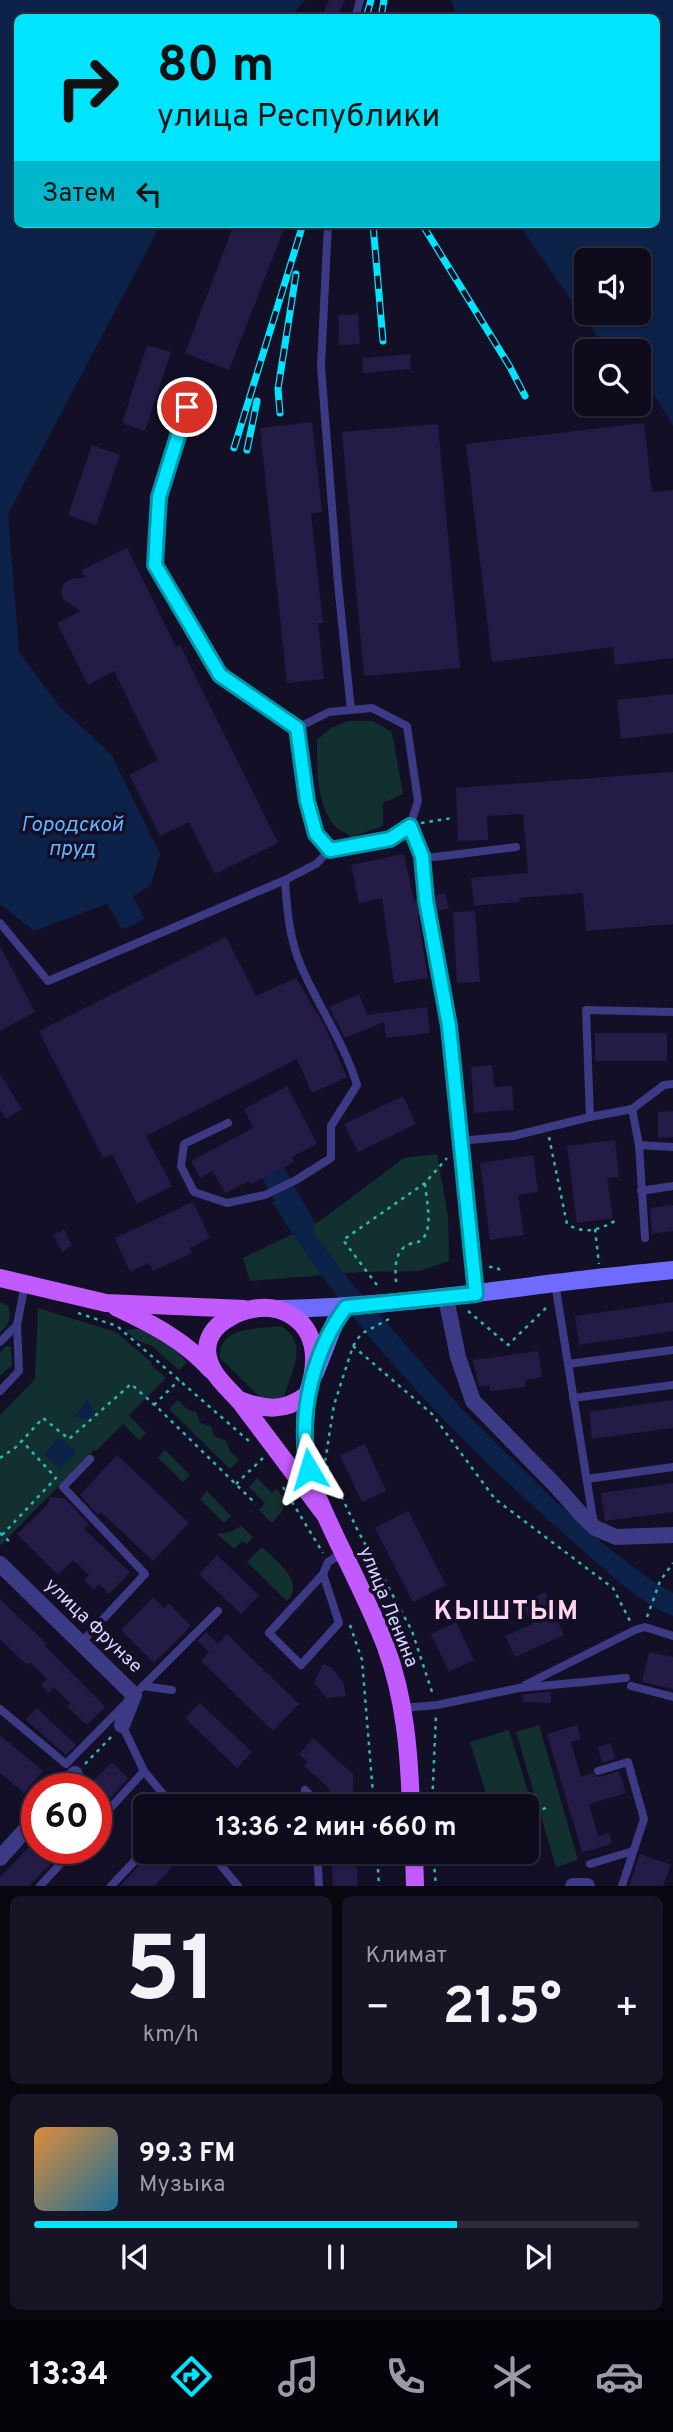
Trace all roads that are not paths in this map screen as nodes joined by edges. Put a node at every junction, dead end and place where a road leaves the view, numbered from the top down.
1 (328, 228) edge
2 (193, 384) dead end
3 (351, 710) junction
4 (297, 728) junction
5 (410, 826) junction
6 (516, 847) dead end
7 (330, 850) junction
8 (422, 856) junction
9 (285, 880) junction
10 (0, 923) edge
11 (673, 1012) edge
12 (449, 1026) joint
13 (673, 1084) edge
14 (632, 1110) junction
15 (590, 1116) junction
16 (228, 1123) dead end
17 (459, 1141) junction
18 (639, 1145) junction
19 (673, 1147) edge
20 (673, 1186) edge
21 (641, 1191) junction
22 (645, 1238) dead end
23 (673, 1270) edge
24 (0, 1278) edge
25 (25, 1283) junction
26 (555, 1291) junction
27 (446, 1298) junction
28 (472, 1302) junction
29 (106, 1303) junction
30 (346, 1307) junction
31 (276, 1309) junction
32 (251, 1310) junction
33 (17, 1325) junction
34 (0, 1342) edge
35 (673, 1350) edge
36 (568, 1364) junction
37 (214, 1373) junction
38 (673, 1385) edge
39 (309, 1390) junction
40 (0, 1391) edge
41 (573, 1398) junction
42 (239, 1400) junction
43 (90, 1458) dead end
44 (673, 1467) edge
45 (587, 1479) junction
46 (323, 1511) junction
47 (595, 1528) junction
48 (673, 1535) edge
49 (336, 1558) junction
50 (0, 1564) edge
51 (323, 1574) junction
52 (218, 1611) dead end
53 (673, 1636) edge
54 (80, 1643) junction
55 (519, 1688) junction
56 (172, 1690) dead end
57 (138, 1691) junction
58 (673, 1697) edge
59 (403, 1707) junction
60 (0, 1709) edge
61 (122, 1725) joint
62 (145, 1771) junction
63 (598, 1772) dead end
64 (305, 1790) dead end
65 (163, 1794) edge
66 (309, 1794) edge
67 (411, 1794) edge
68 (112, 1807) edge
69 (21, 1835) edge
70 (633, 1851) junction
71 (0, 1858) edge
72 (133, 1863) edge
73 (60, 1864) edge
74 (220, 1864) edge
75 (318, 1864) edge
76 (414, 1864) edge
77 (590, 1864) dead end
78 (40, 1886) edge
79 (111, 1886) edge
80 (238, 1886) edge
81 (319, 1886) edge
82 (415, 1886) edge
83 (573, 1886) edge
84 (587, 1886) edge
85 (622, 1886) edge

1 - 3 lane
2 - 4 lane
3 - 4 lane
3 - 5 lane
4 - 7 lane
5 - 7 lane
5 - 8 lane
6 - 8 lane
7 - 9 lane
8 - 12 lane
9 - 10 lane
9 - 16 lane
11 - 15 lane
12 - 17 street
13 - 14 lane
14 - 15 lane
14 - 18 lane
15 - 17 lane
17 - 28 street
18 - 19 lane
18 - 21 lane
20 - 21 lane
21 - 22 lane
23 - 26 main road
24 - 25 main road
25 - 29 main road
25 - 33 lane
26 - 28 main road
26 - 36 lane
27 - 28 main road
27 - 30 main road
27 - 47 street
29 - 32 main road
29 - 37 main road
30 - 31 main road
30 - 39 main road
31 - 32 main road
31 - 39 main road
32 - 37 main road
33 - 34 lane
33 - 40 lane
35 - 36 lane
36 - 41 lane
37 - 42 main road
38 - 41 lane
39 - 42 main road
39 - 46 main road
41 - 45 lane
42 - 46 main road
43 - 54 lane
44 - 45 lane
45 - 47 lane
46 - 49 main road, улица Ленина
47 - 48 street
49 - 51 lane
49 - 59 main road, улица Ленина
50 - 54 street, улица Фрунзе
51 - 51 lane
52 - 57 lane
53 - 55 lane
54 - 57 street, улица Фрунзе
55 - 58 lane
55 - 59 lane
56 - 57 lane
57 - 60 lane
57 - 61 street, улица Фрунзе
59 - 67 main road, улица Ленина
61 - 62 lane
62 - 65 lane
62 - 68 lane
63 - 70 lane
64 - 66 lane
69 - 71 street
70 - 77 lane
70 - 85 lane
72 - 79 lane
73 - 78 lane
74 - 80 lane
75 - 81 lane
76 - 82 main road
83 - 84 street

